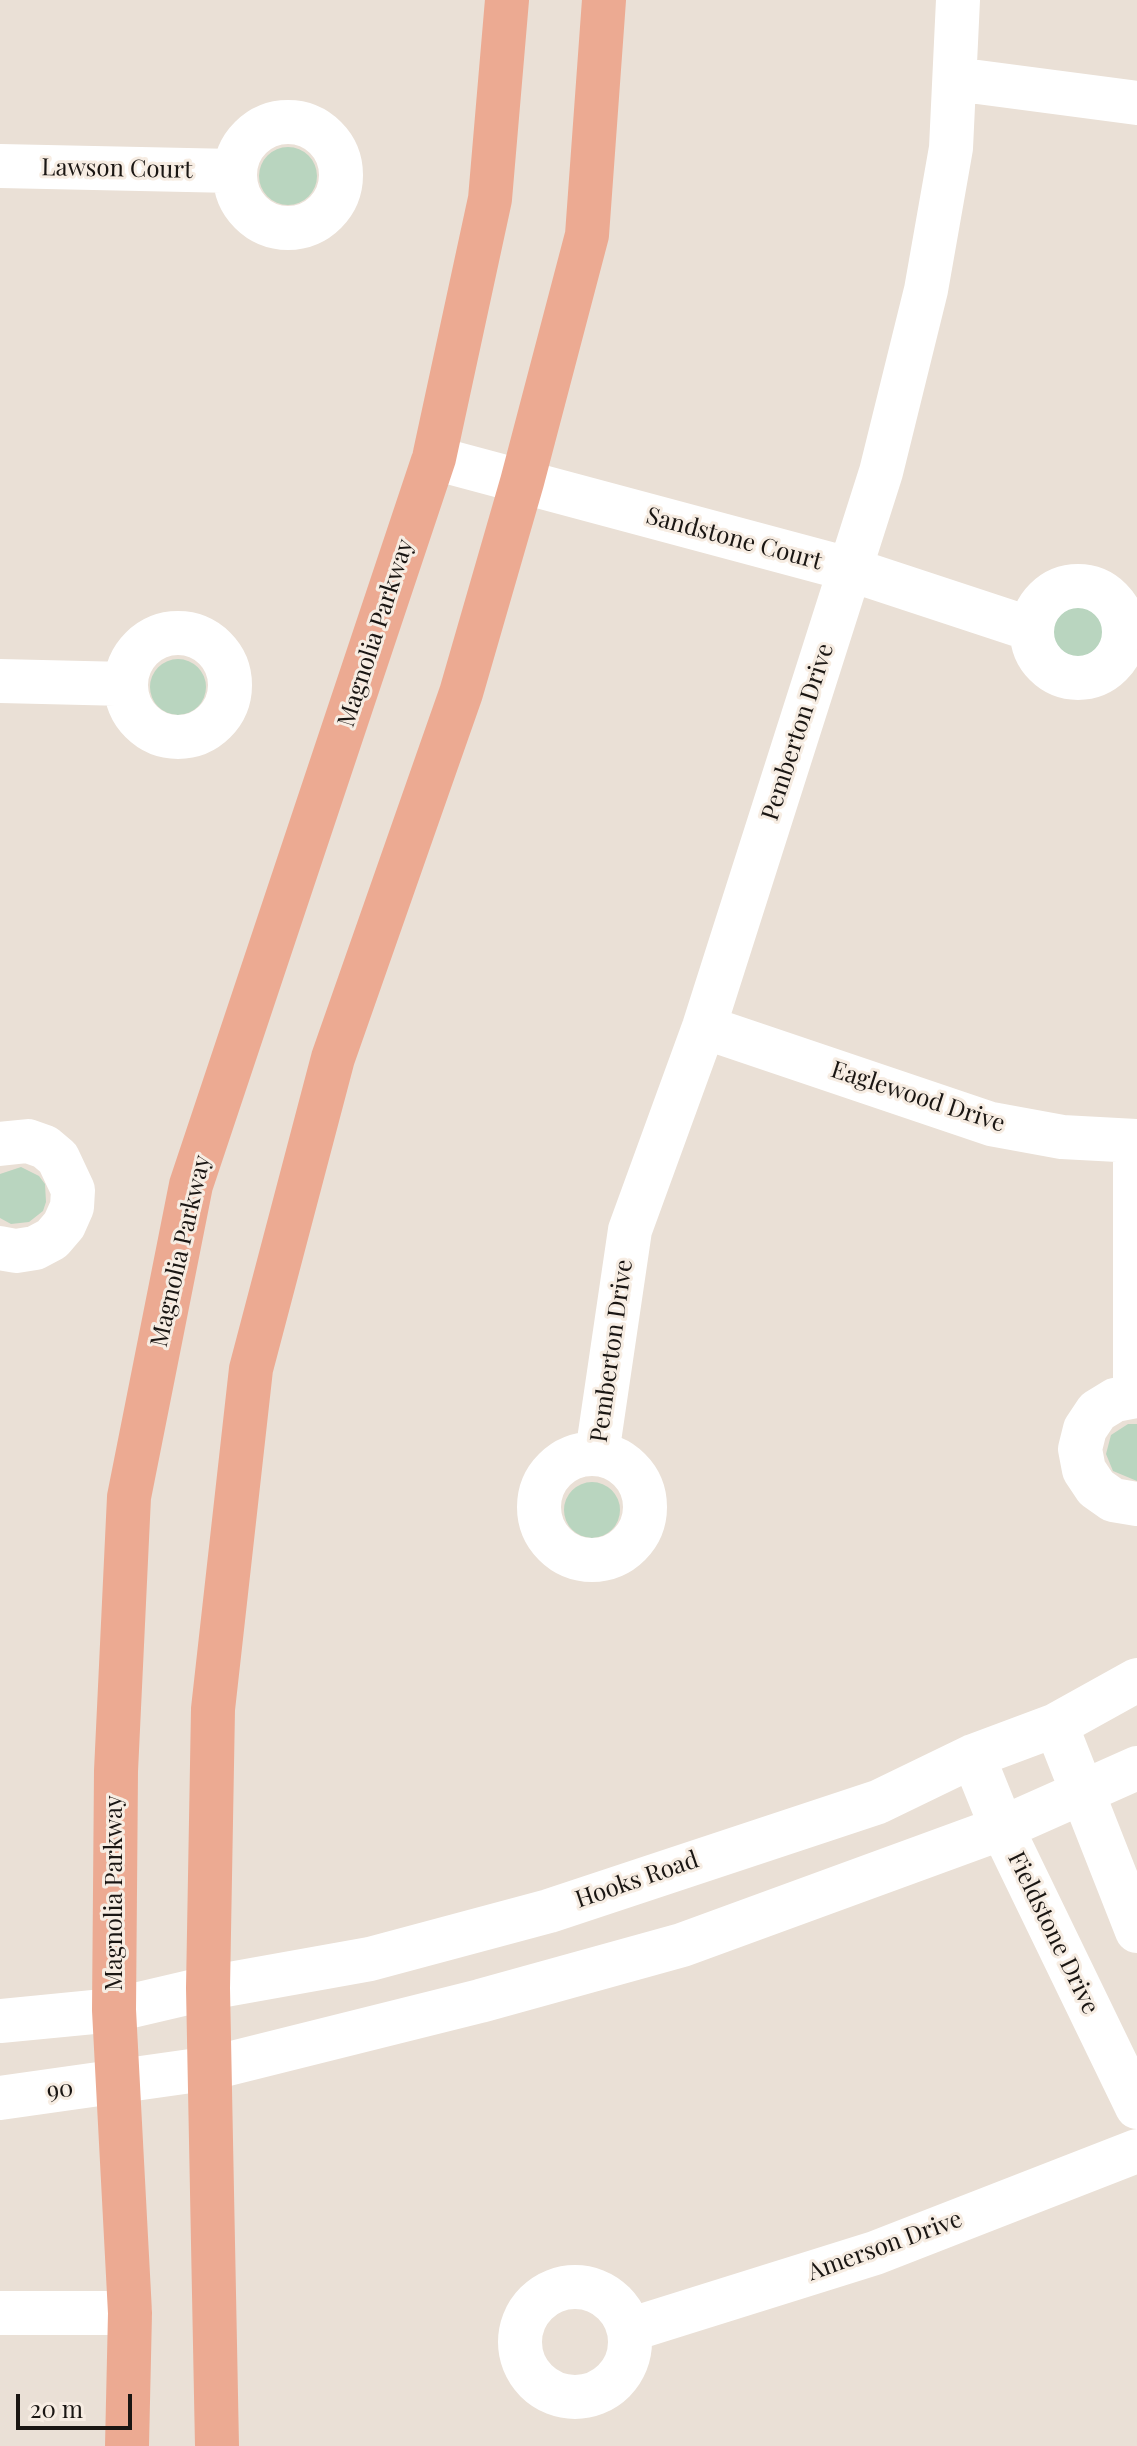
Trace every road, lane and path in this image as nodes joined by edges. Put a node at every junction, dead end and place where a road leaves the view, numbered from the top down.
1 (507, 0) edge
2 (604, 0) edge
3 (958, 0) edge
4 (955, 79) junction
5 (1137, 103) edge
6 (0, 166) edge
7 (234, 171) dead end
8 (434, 458) junction
9 (522, 482) junction
10 (852, 570) junction
11 (1031, 629) dead end
12 (0, 681) edge
13 (126, 684) dead end
14 (704, 1027) junction
15 (1136, 1141) edge
16 (0, 1144) edge
17 (0, 1248) edge
18 (1136, 1396) edge
19 (597, 1454) dead end
20 (1137, 1504) edge
21 (1137, 1680) edge
22 (1056, 1725) junction
23 (973, 1756) junction
24 (1137, 1768) edge
25 (1083, 1793) junction
26 (1002, 1828) junction
27 (1137, 1931) edge
28 (208, 1988) junction
29 (114, 2010) junction
30 (0, 2021) edge
31 (212, 2068) junction
32 (120, 2083) junction
33 (0, 2098) edge
34 (1137, 2107) edge
35 (1137, 2151) edge
36 (0, 2313) edge
37 (130, 2313) junction
38 (629, 2330) dead end
39 (127, 2446) edge
40 (217, 2446) edge

1 - 8 main road, Magnolia Parkway
2 - 9 main road
3 - 4 street, Pemberton Drive
4 - 5 street
4 - 10 street, Pemberton Drive
6 - 7 street, Lawson Court
8 - 9 street, Sandstone Court
8 - 29 main road, Magnolia Parkway
9 - 10 street, Sandstone Court
9 - 28 main road
10 - 11 street, Sandstone Court
10 - 14 street, Pemberton Drive
12 - 13 street
14 - 15 street, Eaglewood Drive
14 - 19 street, Pemberton Drive
15 - 18 street
16 - 17 street
18 - 20 street
21 - 22 street, Hooks Road
22 - 23 street, Hooks Road
22 - 25 street
23 - 26 street, Fieldstone Drive
23 - 28 street, Hooks Road
24 - 25 street
25 - 26 street
25 - 27 street
26 - 31 street
26 - 34 street, Fieldstone Drive
28 - 29 street, Hooks Road
28 - 31 main road
29 - 30 street
29 - 32 main road, Magnolia Parkway
31 - 32 street
31 - 40 main road
32 - 33 street, 90
32 - 37 main road, Magnolia Parkway
35 - 38 street, Amerson Drive
36 - 37 street
37 - 39 main road, Magnolia Parkway

